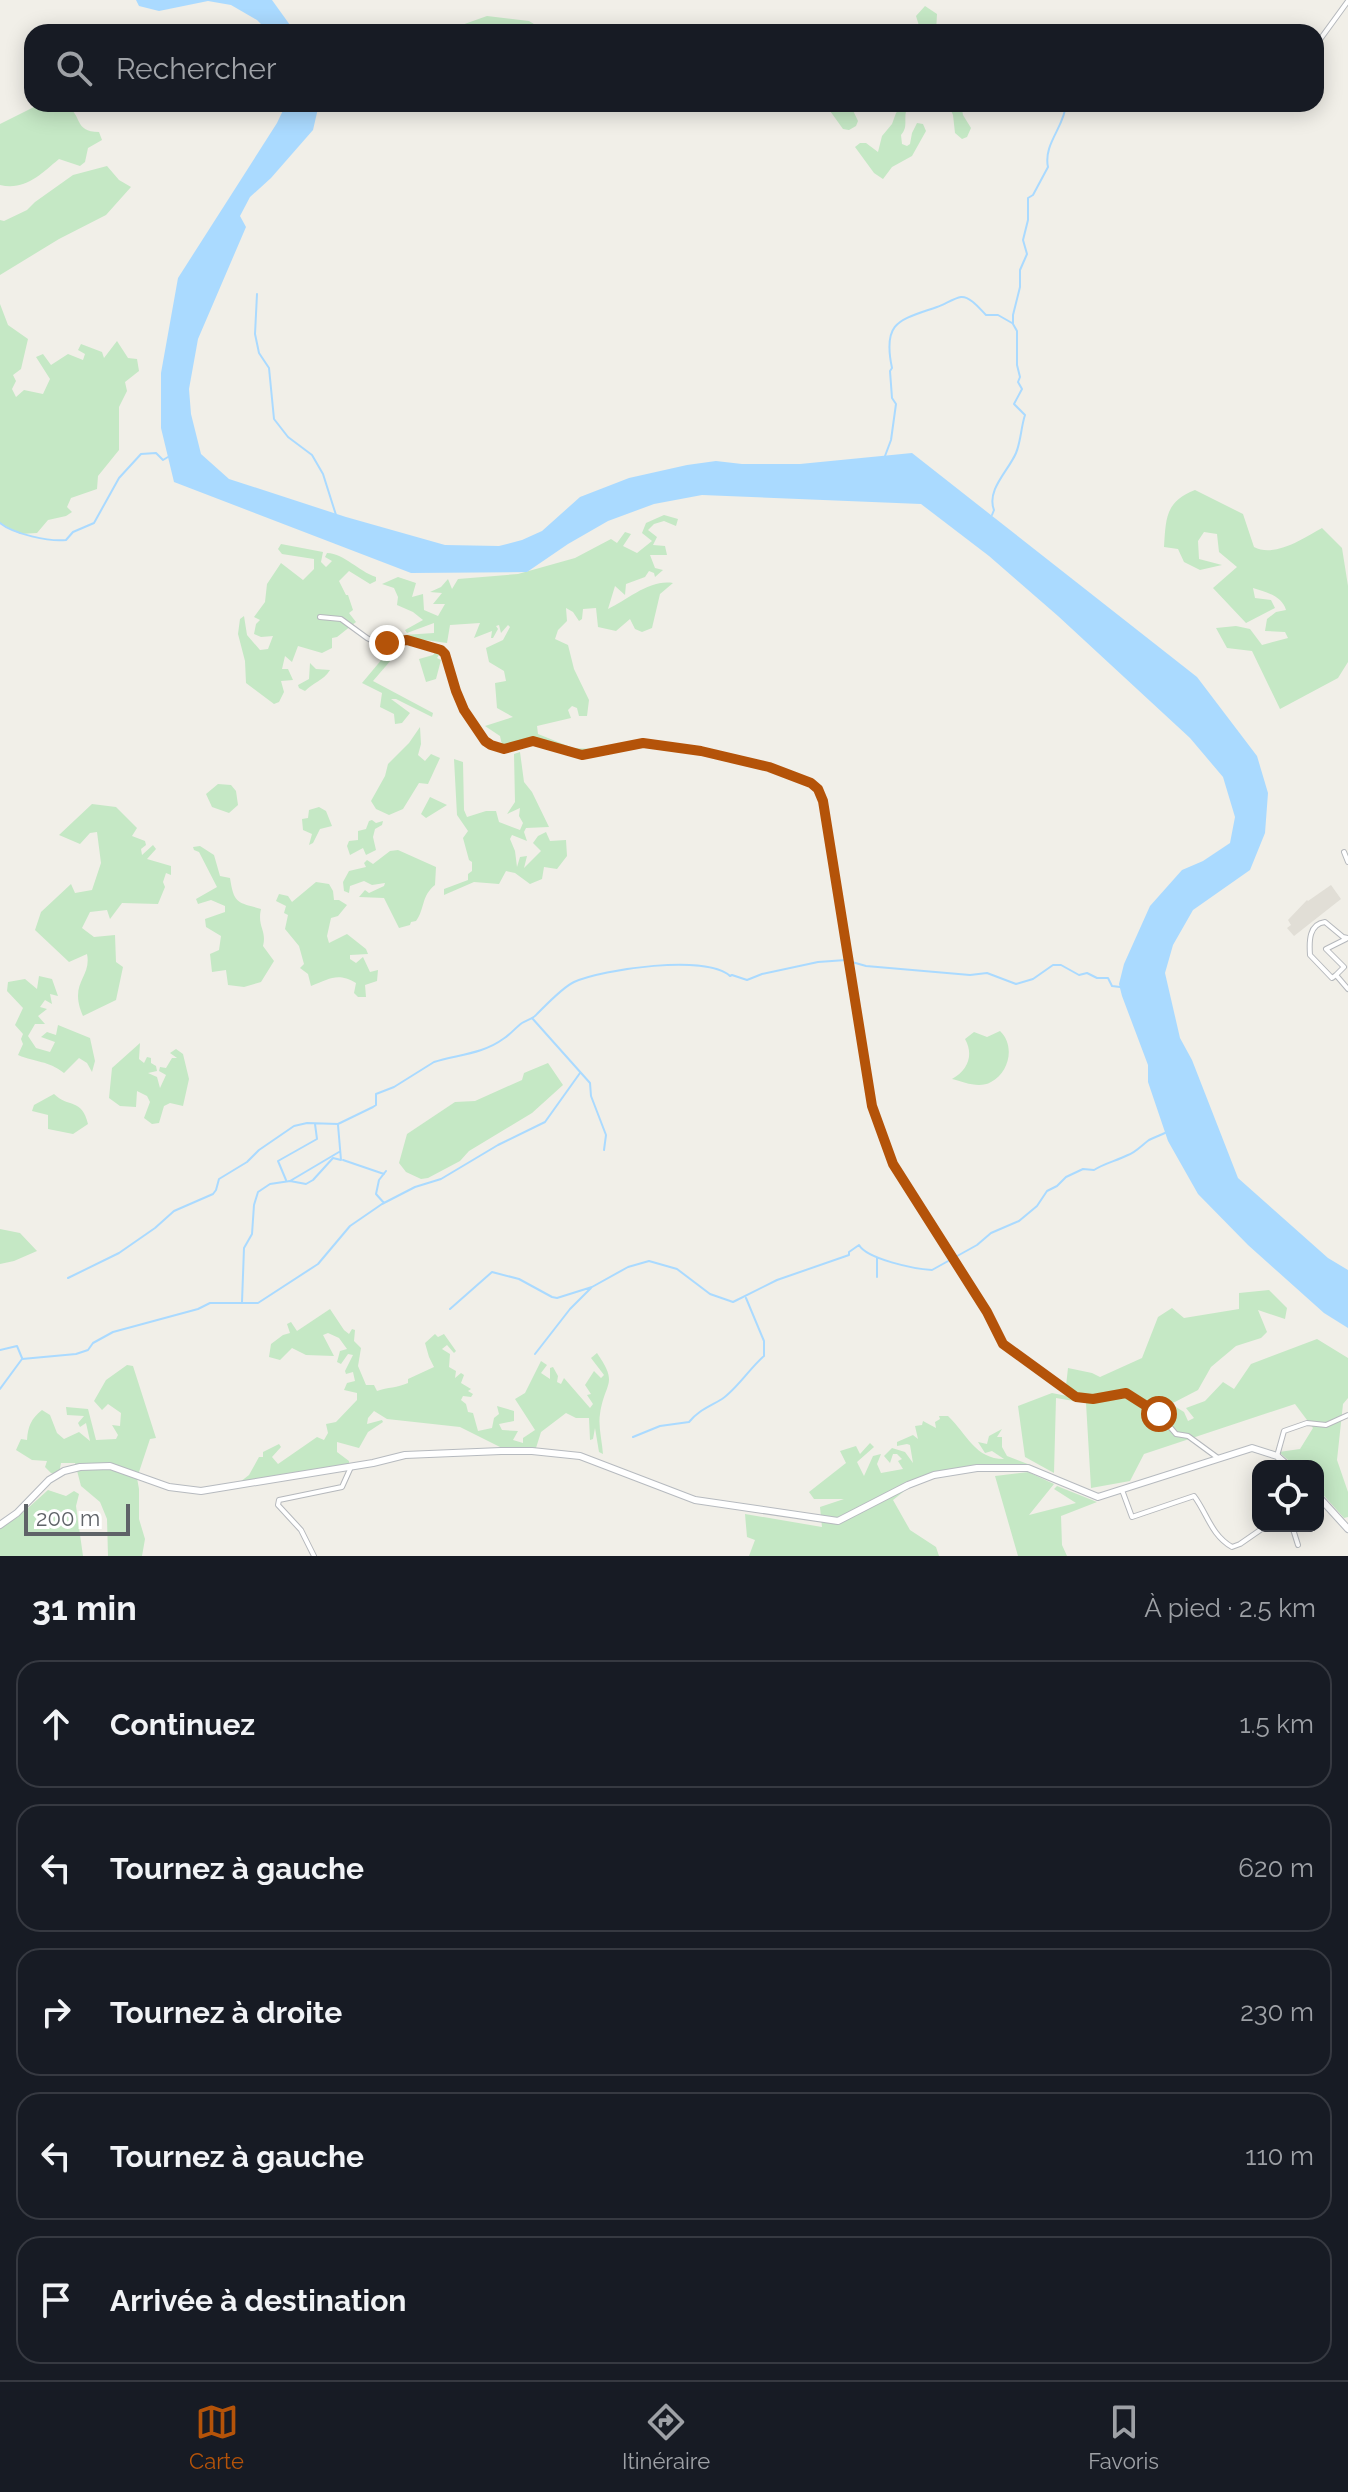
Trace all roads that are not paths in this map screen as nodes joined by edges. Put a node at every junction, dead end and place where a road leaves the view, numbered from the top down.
1 (1348, 1) edge
2 (1324, 34) edge
3 (320, 617) dead end
4 (1344, 852) dead end
5 (1348, 862) edge
6 (1348, 938) edge
7 (1336, 975) junction
8 (1348, 989) edge
9 (1348, 1415) edge
10 (1277, 1456) junction
11 (1218, 1458) junction
12 (1281, 1460) edge
13 (351, 1467) junction
14 (1122, 1490) junction
15 (1324, 1503) edge
16 (0, 1525) edge
17 (1348, 1529) edge
18 (1257, 1532) edge
19 (1294, 1532) edge
20 (1298, 1545) dead end
21 (314, 1556) edge

1 - 2 street
3 - 11 street
4 - 5 street
6 - 7 street
6 - 7 street
7 - 8 street
9 - 10 street
10 - 11 main road
10 - 12 main road
11 - 14 main road
13 - 14 main road
13 - 16 main road
13 - 21 street
14 - 18 street
15 - 17 main road
19 - 20 street

